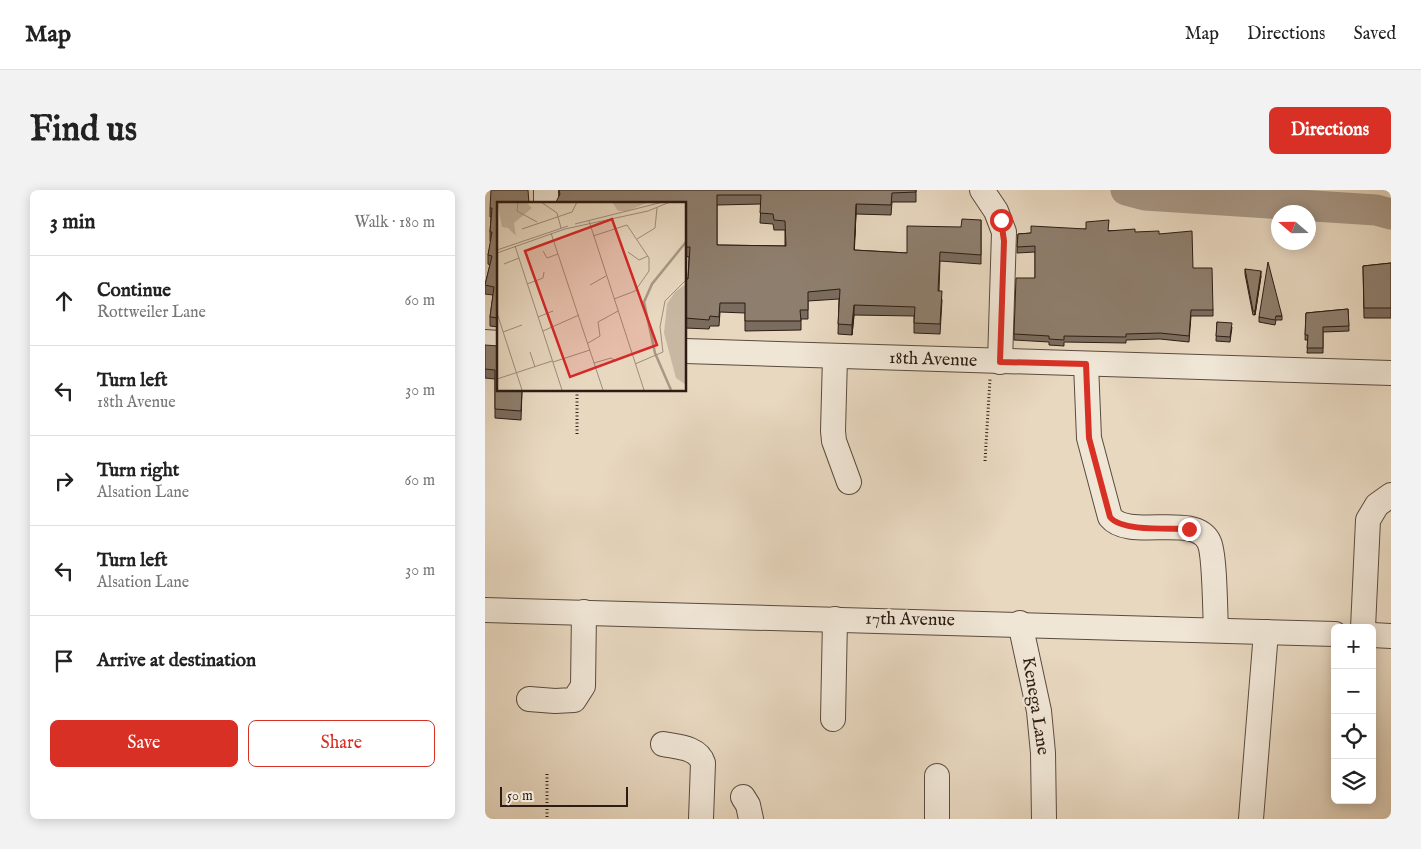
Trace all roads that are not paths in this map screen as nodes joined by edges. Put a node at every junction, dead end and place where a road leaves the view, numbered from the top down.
1 (982, 190) edge
2 (686, 351) edge
3 (835, 357) junction
4 (995, 362) junction
5 (1086, 364) junction
6 (1391, 373) edge
7 (849, 482) dead end
8 (1391, 495) edge
9 (485, 610) edge
10 (584, 612) junction
11 (835, 619) junction
12 (1020, 623) junction
13 (1363, 624) edge
14 (1215, 630) junction
15 (1265, 632) junction
16 (1331, 634) edge
17 (1376, 635) edge
18 (1391, 636) edge
19 (529, 698) dead end
20 (833, 719) dead end
21 (663, 744) dead end
22 (937, 776) dead end
23 (701, 819) edge
24 (937, 819) edge
25 (1044, 819) edge
26 (1251, 819) edge

1 - 4 street
2 - 3 street, 18th Avenue
3 - 4 street, 18th Avenue
3 - 7 street
4 - 5 street, 18th Avenue
5 - 6 street, 18th Avenue
5 - 14 street
8 - 13 street
9 - 10 street, 17th Avenue
10 - 11 street, 17th Avenue
10 - 19 street
11 - 12 street, 17th Avenue
11 - 20 street
12 - 14 street, 17th Avenue
12 - 25 street, Kenega Lane
14 - 15 street, 17th Avenue
15 - 16 street, 17th Avenue
15 - 26 street
17 - 18 street
21 - 23 street
22 - 24 street

